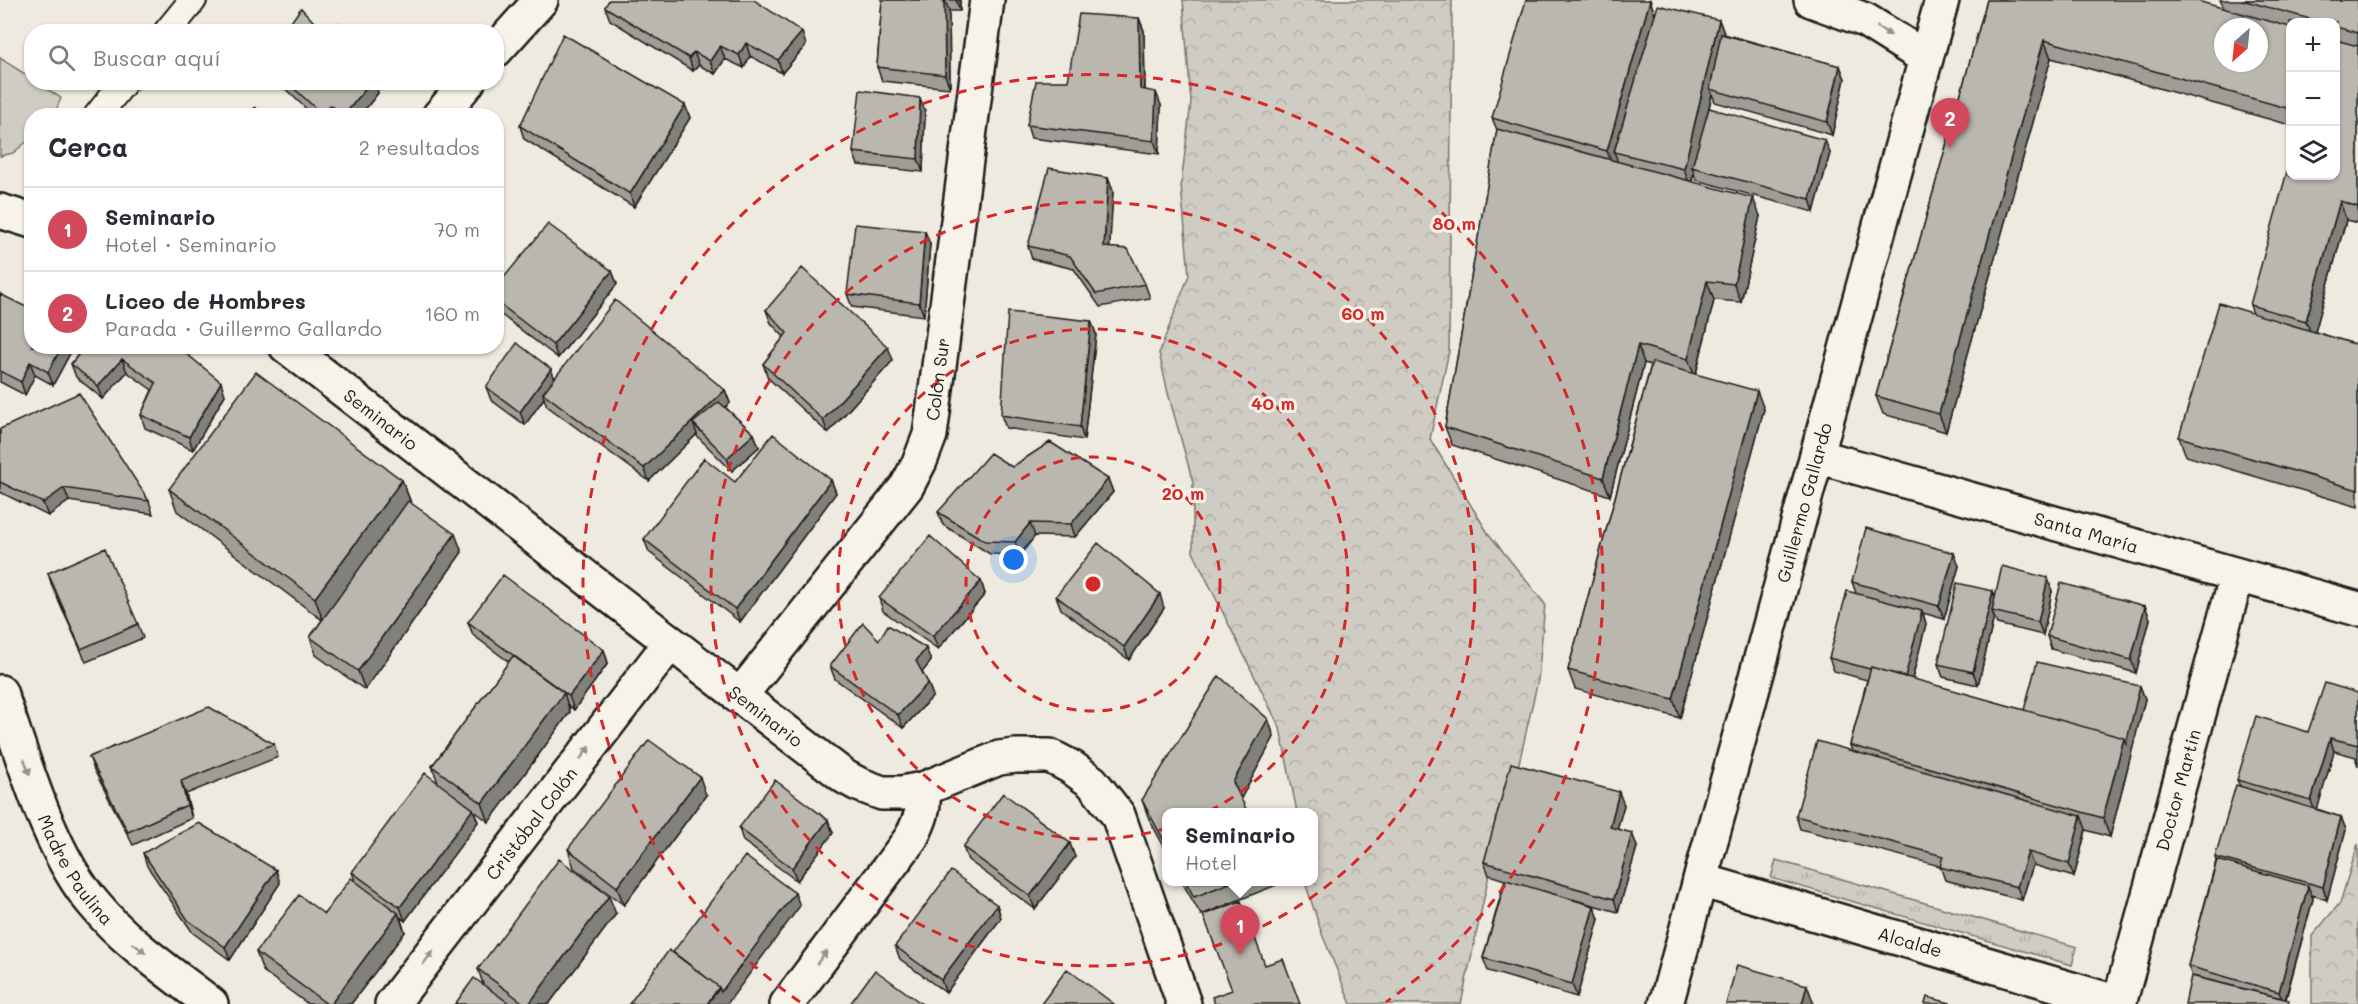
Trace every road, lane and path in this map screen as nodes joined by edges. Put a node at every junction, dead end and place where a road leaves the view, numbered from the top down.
1 (193, 0) edge
2 (541, 0) edge
3 (987, 0) edge
4 (1811, 0) edge
5 (1942, 0) edge
6 (174, 24) edge
7 (504, 41) edge
8 (1926, 58) junction
9 (118, 90) edge
10 (461, 90) edge
11 (103, 108) edge
12 (446, 108) edge
13 (296, 354) edge
14 (1816, 456) junction
15 (2237, 575) junction
16 (2358, 609) edge
17 (670, 643) junction
18 (0, 692) edge
19 (739, 697) junction
20 (923, 789) junction
21 (1700, 880) junction
22 (2119, 1003) edge
23 (211, 1004) edge
24 (392, 1004) edge
25 (787, 1004) edge
26 (1184, 1004) edge
27 (1666, 1004) edge

1 - 6 lane
2 - 7 street
3 - 19 street, Colón Sur
4 -> 8 street
5 - 8 street, Guillermo Gallardo
8 - 14 street, Guillermo Gallardo
9 - 11 lane
10 - 12 street
13 - 17 street, Seminario
14 - 15 street, Santa María
14 - 21 street, Guillermo Gallardo
15 - 16 street, Santa María
15 - 22 street, Doctor Martin
17 - 19 street, Seminario
24 -> 17 street, Cristóbal Colón
18 -> 23 street, Madre Paulina
19 - 20 street, Seminario
25 -> 20 street
20 - 26 street, Seminario
21 - 22 street, Alcalde
21 - 27 street, Guillermo Gallardo

